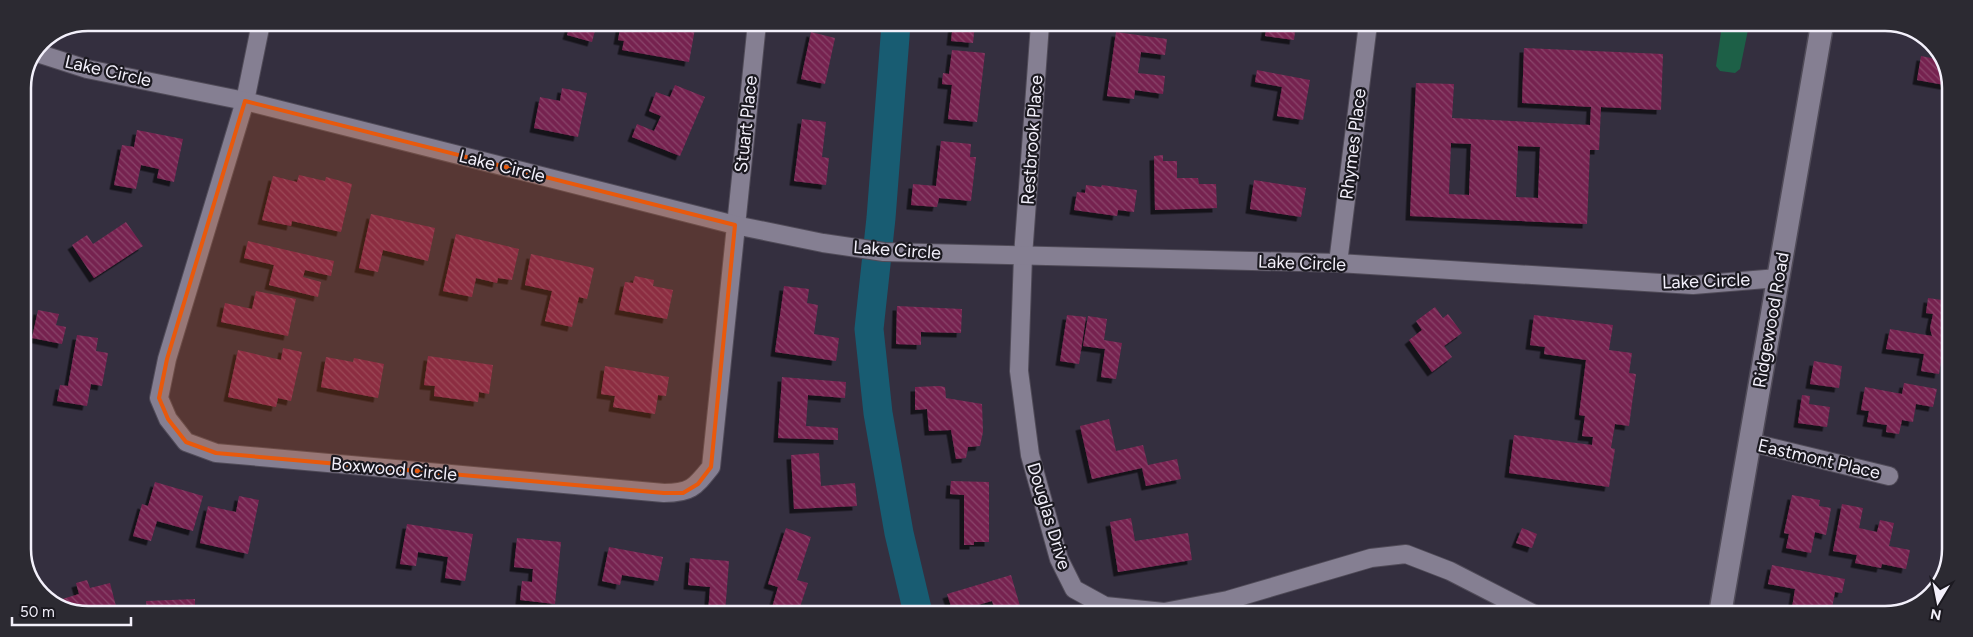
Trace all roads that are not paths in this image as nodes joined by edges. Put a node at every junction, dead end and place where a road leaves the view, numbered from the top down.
1 (260, 31) edge
2 (756, 31) edge
3 (1039, 31) edge
4 (1367, 31) edge
5 (1821, 31) edge
6 (43, 55) edge
7 (245, 101) junction
8 (735, 224) junction
9 (1023, 256) junction
10 (1338, 263) junction
11 (1778, 278) junction
12 (1749, 442) junction
13 (1889, 476) dead end
14 (1105, 606) edge
15 (1196, 606) edge
16 (1518, 606) edge
17 (1721, 606) edge

1 - 7 street, Boxwood Circle
2 - 8 street, Stuart Place
3 - 9 street, Restbrook Place
4 - 10 street, Rhymes Place
5 - 11 street, Ridgewood Road
6 - 7 street, Lake Circle
7 - 8 street, Lake Circle
7 - 8 street, Boxwood Circle
8 - 9 street, Lake Circle
9 - 10 street, Lake Circle
9 - 14 street, Douglas Drive
10 - 11 street, Lake Circle
11 - 12 street, Ridgewood Road
12 - 13 street, Eastmont Place
12 - 17 street, Ridgewood Road
15 - 16 street, Douglas Drive

